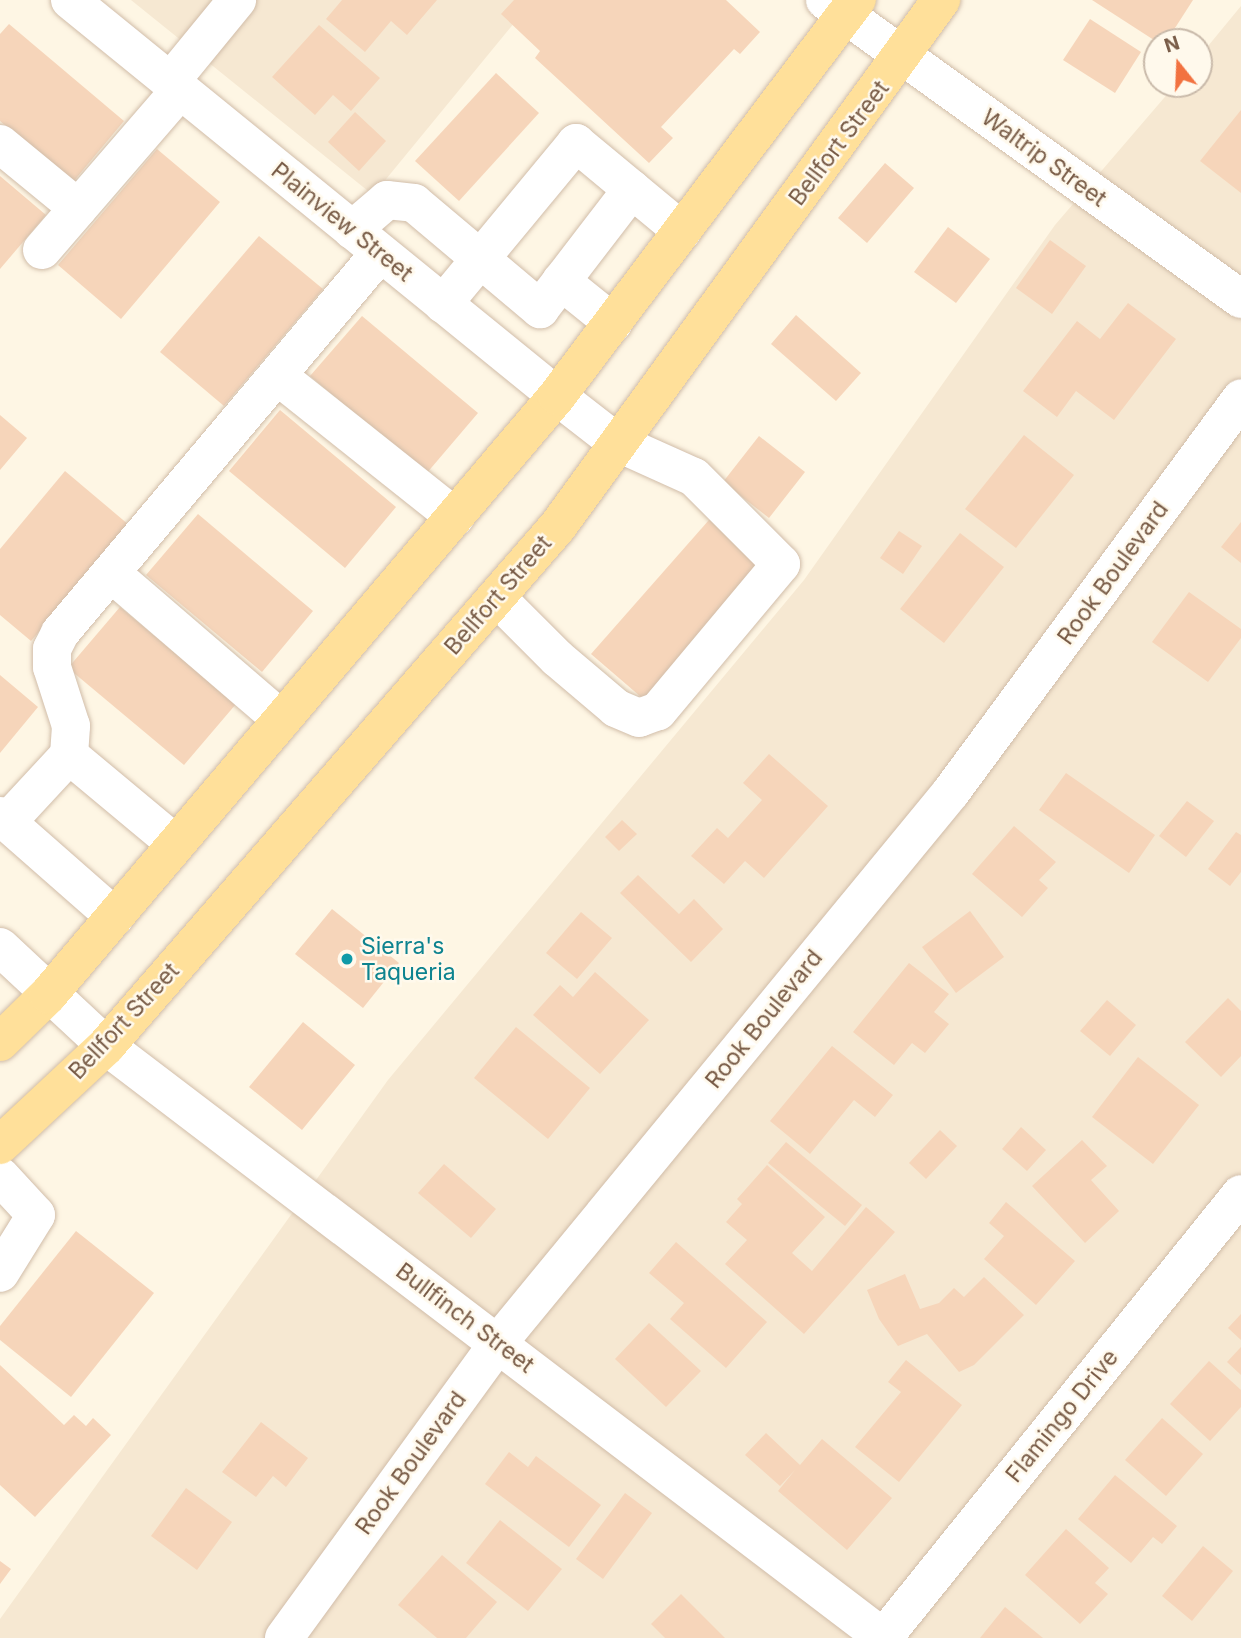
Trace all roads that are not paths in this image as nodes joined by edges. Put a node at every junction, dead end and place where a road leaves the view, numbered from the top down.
1 (70, 0) edge
2 (237, 0) edge
3 (941, 0) edge
4 (843, 5) edge
5 (903, 57) junction
6 (175, 86) junction
7 (0, 144) edge
8 (632, 189) junction
9 (78, 208) junction
10 (682, 231) junction
11 (366, 241) junction
12 (41, 250) dead end
13 (482, 258) junction
14 (551, 295) junction
15 (1241, 299) edge
16 (443, 304) junction
17 (613, 323) junction
18 (506, 356) junction
19 (279, 377) junction
20 (557, 396) junction
21 (1241, 398) edge
22 (616, 442) junction
23 (455, 517) junction
24 (111, 573) junction
25 (496, 597) junction
26 (282, 720) junction
27 (69, 755) junction
28 (3, 819) edge
29 (176, 844) junction
30 (114, 917) junction
31 (0, 947) edge
32 (48, 995) junction
33 (0, 1042) edge
34 (106, 1046) junction
35 (0, 1145) edge
36 (0, 1176) edge
37 (1241, 1194) edge
38 (0, 1273) edge
39 (498, 1343) junction
40 (284, 1638) edge
41 (884, 1638) edge

1 - 6 street, Plainview Street
2 - 6 street
3 - 5 main road, Bellfort Street
4 - 5 street, Waltrip Street
4 - 10 main road
5 - 15 street, Waltrip Street
5 - 22 main road, Bellfort Street
6 - 9 street
6 - 11 street, Plainview Street
7 - 9 street
8 - 10 street
8 - 13 street
8 - 14 street
9 - 12 street
10 - 17 main road
11 - 13 street
11 - 16 street, Plainview Street
11 - 19 street
13 - 14 street
13 - 16 street
14 - 17 street
14 - 18 street
16 - 18 street, Plainview Street
17 - 20 main road
18 - 20 street, Plainview Street
19 - 23 street
19 - 24 street
20 - 22 street, Plainview Street
20 - 23 main road
21 - 39 street, Rook Boulevard
22 - 25 main road, Bellfort Street
22 - 25 street, Plainview Street
23 - 26 main road
24 - 26 street
24 - 27 street
25 - 34 main road, Bellfort Street
26 - 29 main road
27 - 28 street
27 - 29 street
28 - 30 street
29 - 30 main road
30 - 32 main road
31 - 32 street, Bullfinch Street
32 - 33 main road
32 - 34 street, Bullfinch Street
34 - 35 main road, Bellfort Street
34 - 39 street, Bullfinch Street
36 - 38 street
37 - 41 street, Flamingo Drive
39 - 40 street, Rook Boulevard
39 - 41 street, Bullfinch Street

